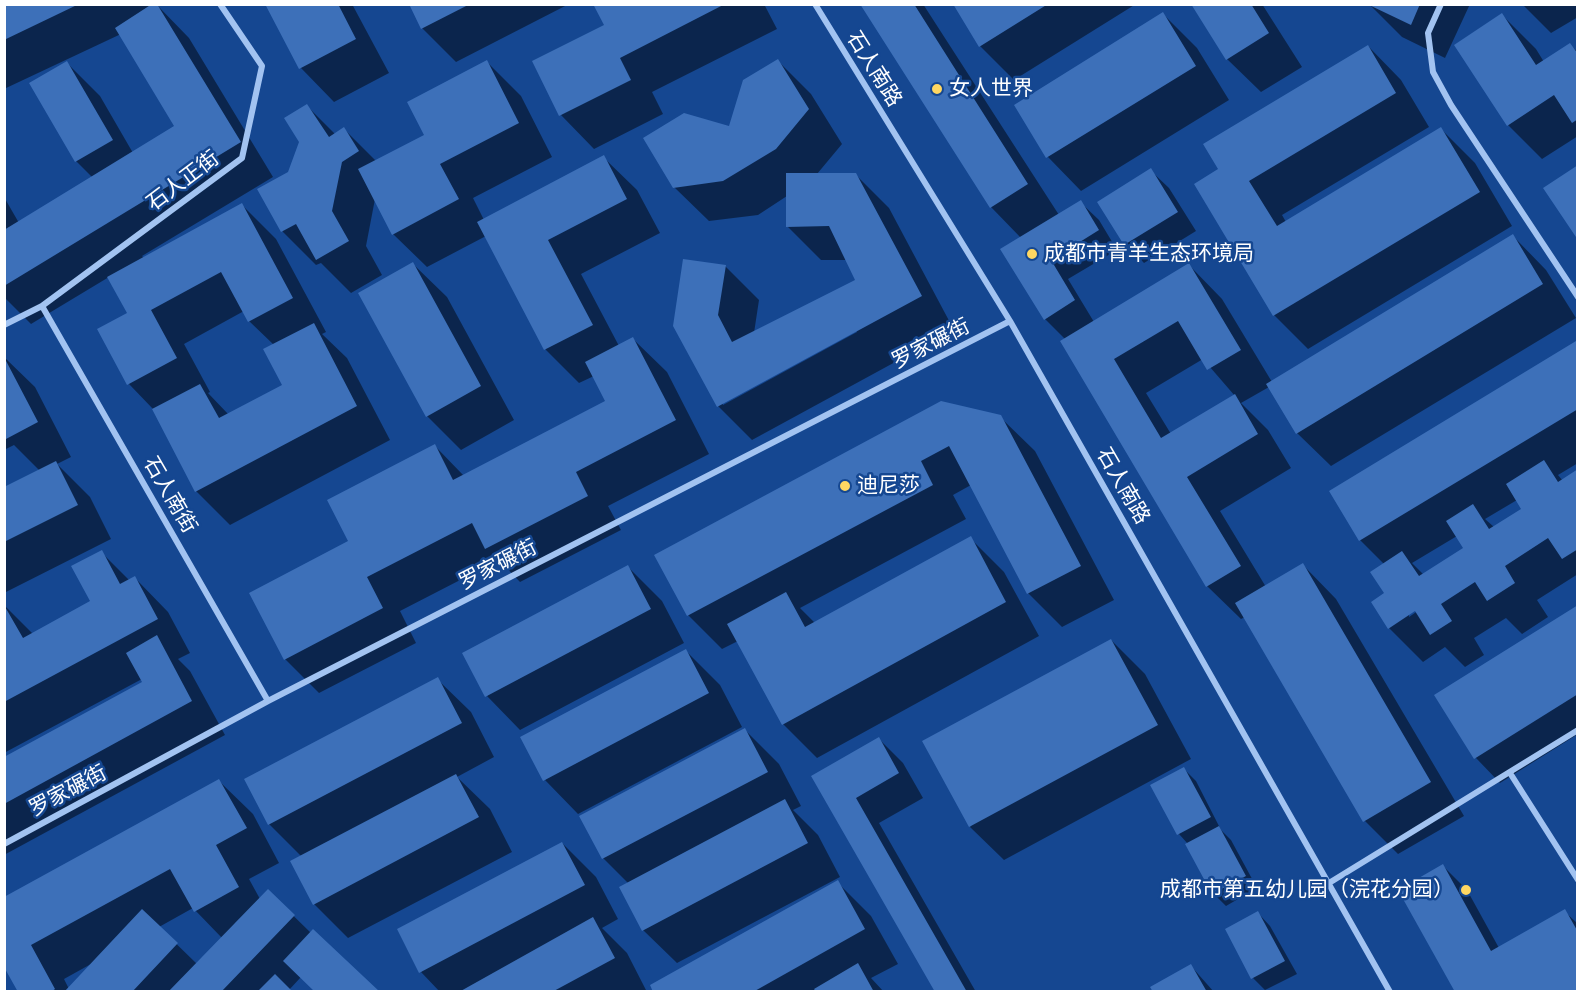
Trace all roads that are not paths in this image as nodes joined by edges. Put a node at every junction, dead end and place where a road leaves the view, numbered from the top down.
1 (220, 4) edge
2 (815, 4) edge
3 (1441, 4) edge
4 (1578, 297) edge
5 (42, 306) junction
6 (1010, 321) junction
7 (4, 325) edge
8 (268, 701) junction
9 (1578, 730) edge
10 (1510, 773) junction
11 (4, 844) edge
12 (1578, 880) edge
13 (1329, 883) junction
14 (1390, 992) edge

1 - 5 street, 石人正街
2 - 6 street, 石人南路
3 - 4 street
5 - 7 street, 石人正街
5 - 8 street, 石人南街
6 - 8 street, 罗家碾街
6 - 13 street, 石人南路
8 - 11 street, 罗家碾街
9 - 10 street
10 - 12 street
10 - 13 street
13 - 14 street, 石人南路

